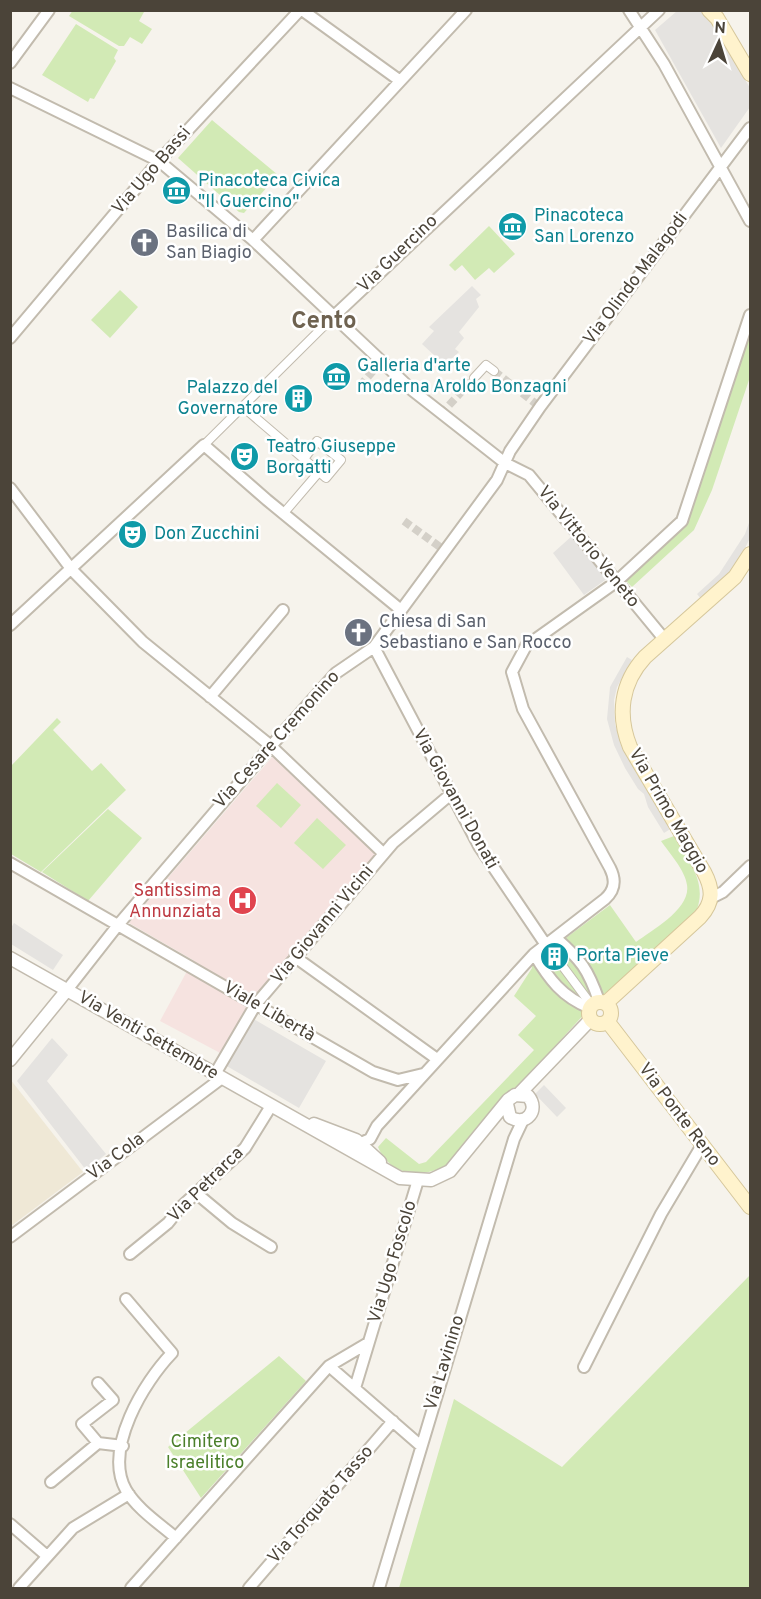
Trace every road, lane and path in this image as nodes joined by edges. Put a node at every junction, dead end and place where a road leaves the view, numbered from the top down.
1 (49, 10) edge
2 (301, 10) edge
3 (466, 10) edge
4 (629, 10) edge
5 (659, 10) edge
6 (714, 13) edge
7 (641, 28) junction
8 (746, 62) edge
9 (10, 63) edge
10 (750, 74) edge
11 (399, 80) junction
12 (10, 88) edge
13 (749, 132) edge
14 (159, 161) junction
15 (721, 167) junction
16 (750, 220) edge
17 (253, 240) junction
18 (750, 315) edge
19 (334, 316) junction
20 (10, 338) edge
21 (494, 370) dead end
22 (474, 378) tunnel mouth
23 (243, 407) junction
24 (204, 445) junction
25 (304, 459) junction
26 (505, 462) junction
27 (319, 472) junction
28 (10, 488) edge
29 (283, 514) junction
30 (750, 554) edge
31 (72, 570) junction
32 (616, 582) junction
33 (282, 610) dead end
34 (401, 610) junction
35 (10, 625) edge
36 (665, 640) junction
37 (374, 647) junction
38 (210, 697) junction
39 (271, 746) junction
40 (452, 794) junction
41 (383, 853) junction
42 (185, 856) dead end
43 (10, 862) edge
44 (750, 866) edge
45 (711, 898) junction
46 (119, 926) junction
47 (556, 938) junction
48 (549, 949) junction
49 (534, 954) junction
50 (296, 957) junction
51 (10, 958) edge
52 (558, 960) dead end
53 (67, 990) junction
54 (256, 1004) junction
55 (594, 1006) junction
56 (437, 1059) junction
57 (10, 1060) edge
58 (426, 1072) junction
59 (218, 1076) junction
60 (525, 1097) junction
61 (507, 1104) junction
62 (271, 1106) junction
63 (286, 1114) junction
64 (516, 1119) junction
65 (377, 1126) junction
66 (487, 1128) junction
67 (329, 1139) junction
68 (362, 1145) junction
69 (702, 1145) junction
70 (381, 1163) junction
71 (400, 1178) junction
72 (418, 1180) junction
73 (196, 1192) junction
74 (750, 1207) edge
75 (10, 1237) edge
76 (271, 1247) dead end
77 (130, 1254) dead end
78 (126, 1299) dead end
79 (368, 1343) junction
80 (329, 1365) junction
81 (584, 1367) dead end
82 (98, 1383) dead end
83 (355, 1388) junction
84 (393, 1421) junction
85 (98, 1443) junction
86 (123, 1446) junction
87 (421, 1446) junction
88 (51, 1482) dead end
89 (129, 1494) junction
90 (10, 1524) edge
91 (176, 1538) junction
92 (47, 1556) junction
93 (19, 1588) edge
94 (131, 1588) edge
95 (249, 1588) edge
96 (379, 1588) edge

1 - 9 street
2 - 11 street
2 - 14 street, Via Ugo Bassi
3 - 11 street
4 - 7 street
5 - 7 street, Via Guercino
6 - 8 main road
7 - 15 street
7 - 19 street, Via Guercino
8 - 10 main road
11 - 17 street
12 - 14 street, Via Vittorio Veneto
13 - 15 street, Via Olindo Malagodi
14 - 17 street, Via Vittorio Veneto
14 - 20 street, Via Ugo Bassi
15 - 16 street
15 - 26 street, Via Olindo Malagodi
17 - 19 street, Via Vittorio Veneto
18 - 32 street
19 - 23 street, Via Guercino
19 - 26 street, Via Vittorio Veneto
21 - 22 street
23 - 24 street, Via Guercino
23 - 25 street
24 - 29 street
24 - 31 street, Via Guercino
25 - 27 street
25 - 27 street
26 - 32 street, Via Vittorio Veneto
26 - 34 street, Via Cesare Cremonino
27 - 29 street
28 - 31 street
29 - 34 street
30 - 36 main road, Via Primo Maggio
31 - 35 street, Via Guercino
31 - 38 street
32 - 36 street, Via Vittorio Veneto
32 - 47 street
33 - 38 street
34 - 37 street, Via Cesare Cremonino
36 - 45 main road, Via Primo Maggio
37 - 39 street, Via Cesare Cremonino
37 - 40 street, Via Giovanni Donati
38 - 39 street
39 - 41 street
39 - 46 street, Via Cesare Cremonino
40 - 41 street, Via Giovanni Vicini
40 - 48 street, Via Giovanni Donati
41 - 50 street, Via Giovanni Vicini
42 - 46 street
43 - 46 street, Viale Libertà
44 - 45 street
45 - 55 main road, Via Primo Maggio
46 - 53 street, Via Cesare Cremonino
46 - 54 street, Viale Libertà
47 - 48 street
47 - 55 street
48 - 49 street
49 - 55 street
49 - 56 street
50 - 54 street, Via Giovanni Vicini
50 - 56 street
51 - 53 street, Via Venti Settembre
52 - 55 street
53 - 57 street
53 - 59 street, Via Venti Settembre
54 - 58 street, Viale Libertà
54 - 59 street, Via Giovanni Vicini
55 - 60 street
55 - 69 main road, Via Ponte Reno
56 - 58 street
58 - 65 street
59 - 62 street, Via Venti Settembre
59 - 75 street, Via Cola
60 - 61 street, Via Venti Settembre
60 - 64 street
61 - 64 street
61 - 66 street, Via Venti Settembre
62 - 63 street, Via Venti Settembre
62 - 73 street, Via Petrarca
63 - 67 street, Via Venti Settembre
63 - 68 street, Via Venti Settembre
64 - 66 street, Via Venti Settembre
64 - 87 street, Via Lavinino
65 - 68 street
65 - 70 street
66 - 72 street, Via Venti Settembre
67 - 68 street
67 - 71 street, Via Venti Settembre
68 - 70 street, Via Venti Settembre
69 - 74 main road, Via Ponte Reno
69 - 81 street
70 - 71 street, Via Venti Settembre
71 - 72 street, Via Venti Settembre
72 - 79 street, Via Ugo Foscolo
73 - 76 street
73 - 77 street, Via Petrarca
78 - 86 street
79 - 80 street, Via Ugo Foscolo
79 - 83 street, Via Ugo Foscolo
80 - 83 street
80 - 91 street, Via Ugo Foscolo
82 - 85 street
83 - 84 street
84 - 87 street
84 - 95 street, Via Torquato Tasso
85 - 86 street
85 - 88 street
86 - 89 street
87 - 96 street, Via Lavinino
89 - 91 street
89 - 92 street
90 - 92 street
91 - 94 street, Via Ugo Foscolo
92 - 93 street

